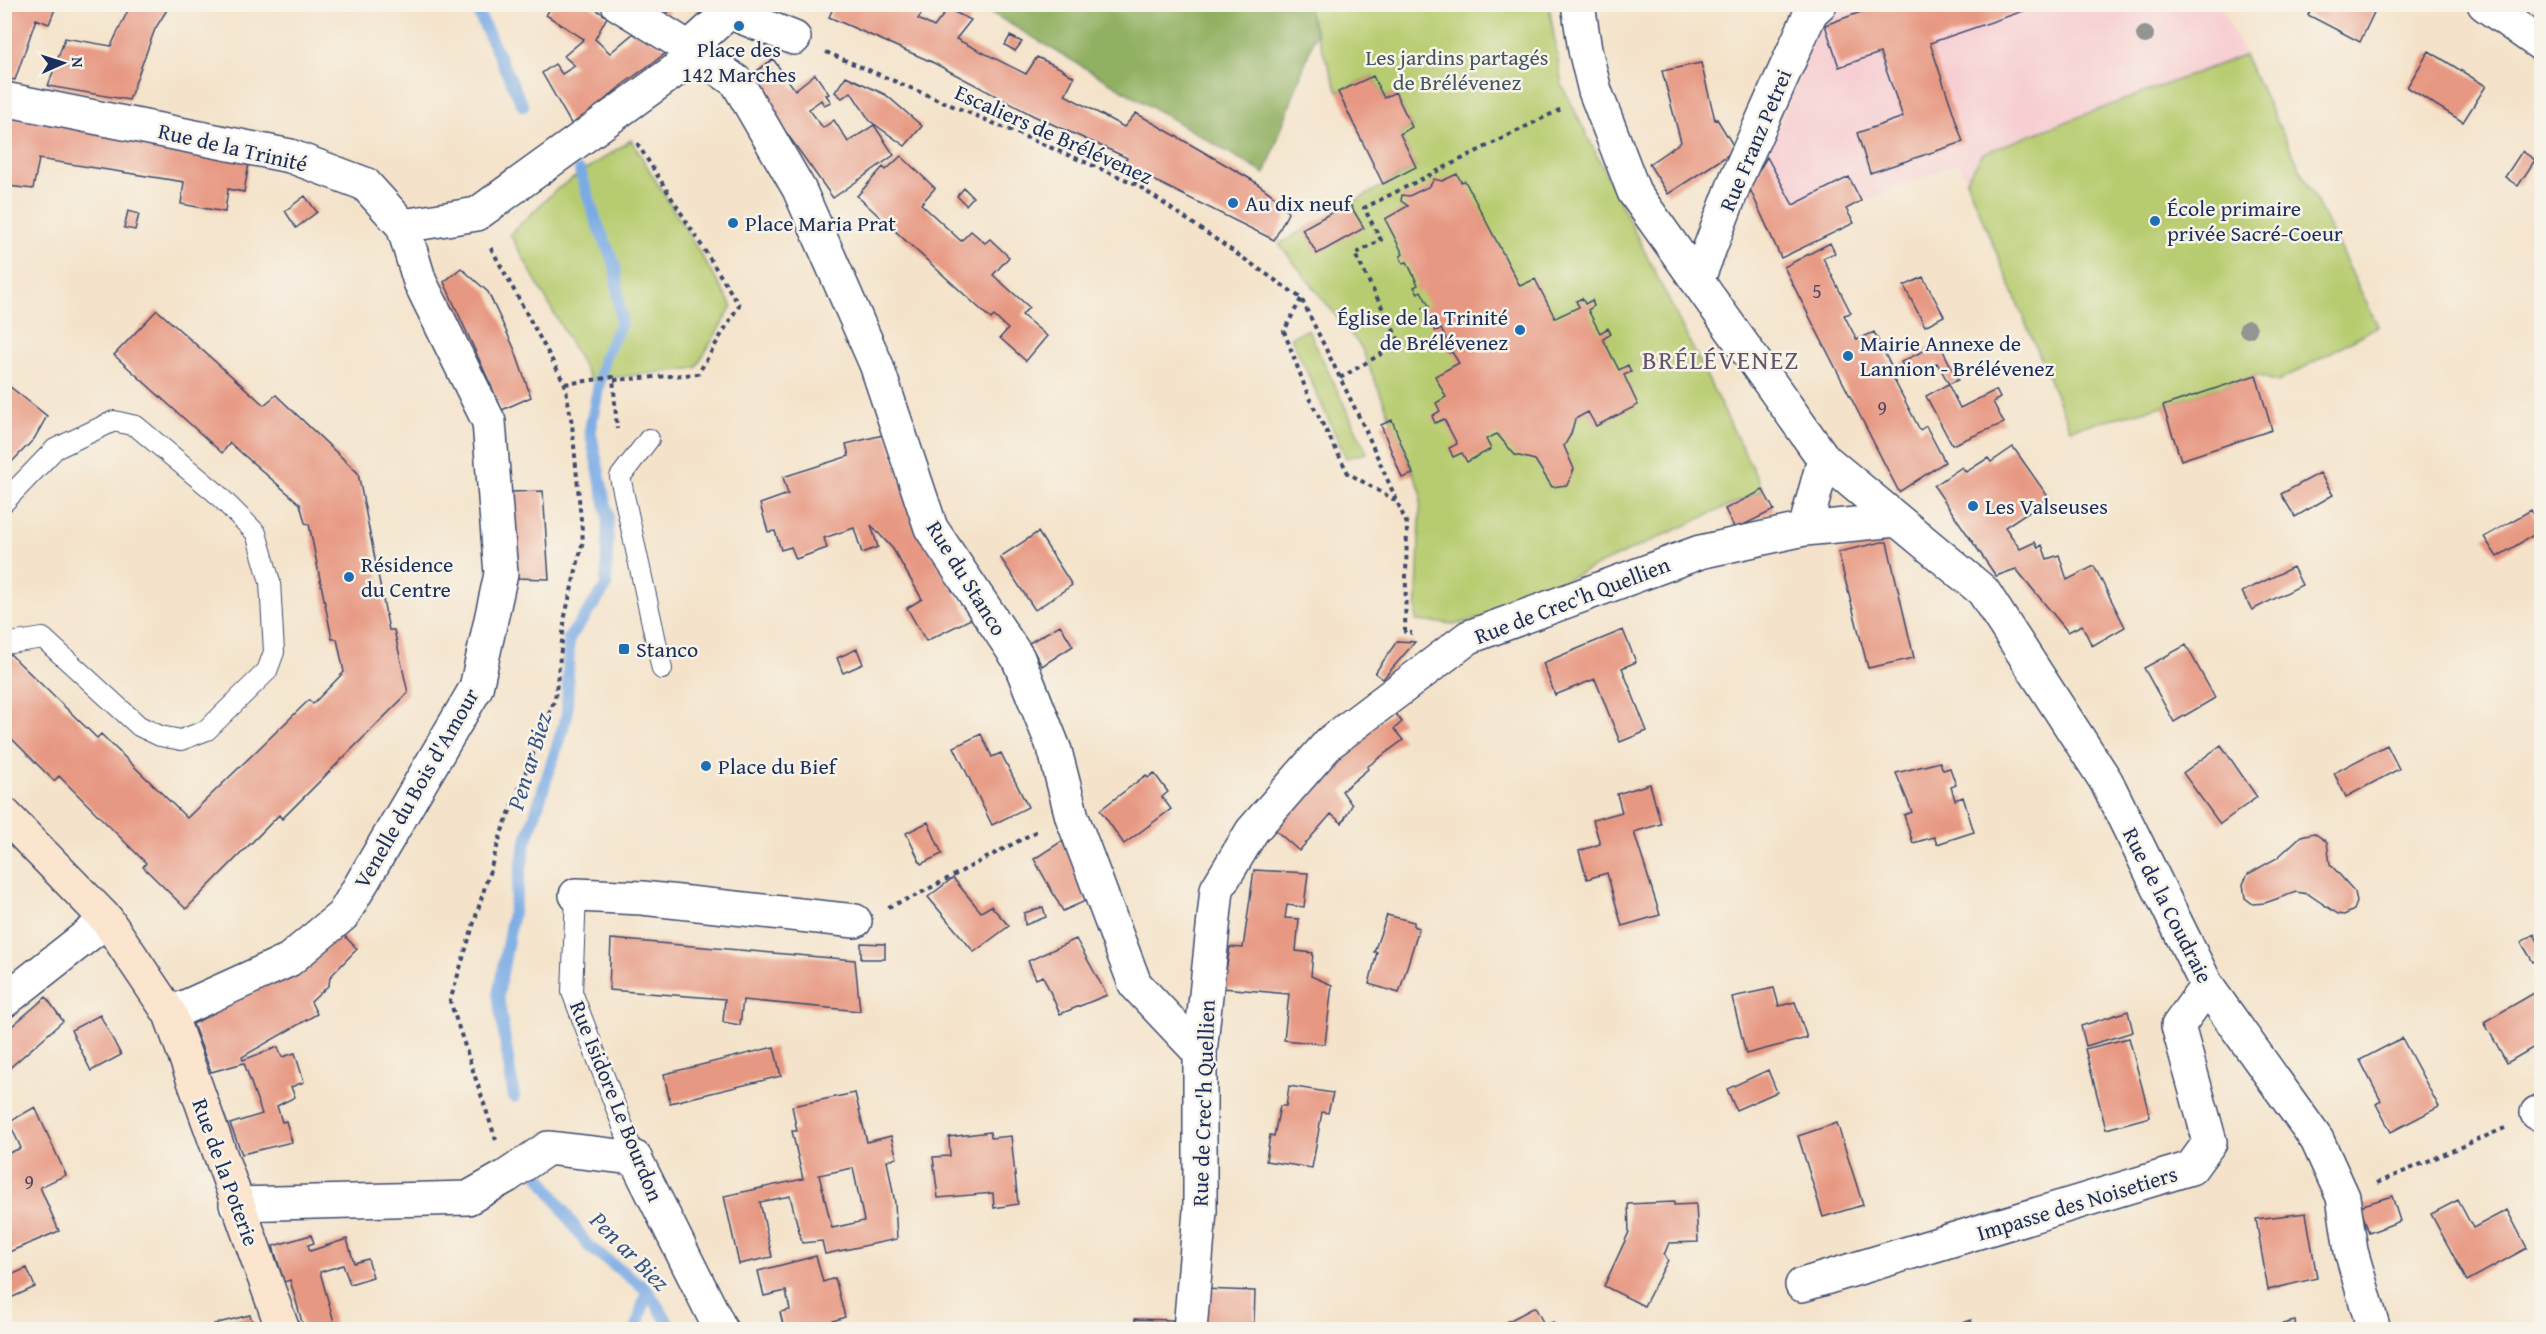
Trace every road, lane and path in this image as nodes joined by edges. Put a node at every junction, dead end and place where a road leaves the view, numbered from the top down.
1 (618, 4) edge
2 (1578, 4) edge
3 (1820, 4) edge
4 (2484, 4) edge
5 (794, 38) joint
6 (2541, 45) edge
7 (693, 51) junction
8 (1595, 91) junction
9 (4, 99) edge
10 (632, 134) dead end
11 (403, 226) junction
12 (498, 240) dead end
13 (1698, 279) junction
14 (1301, 298) junction
15 (1340, 378) junction
16 (565, 384) junction
17 (649, 439) dead end
18 (1824, 459) junction
19 (1396, 501) junction
20 (4, 502) edge
21 (1896, 520) junction
22 (1805, 529) junction
23 (1405, 632) dead end
24 (4, 644) edge
25 (662, 669) dead end
26 (4, 814) edge
27 (1072, 817) junction
28 (576, 895) joint
29 (107, 920) junction
30 (855, 921) joint
31 (2208, 986) junction
32 (4, 1001) edge
33 (170, 1014) junction
34 (1200, 1053) junction
35 (2539, 1112) edge
36 (635, 1158) junction
37 (507, 1176) junction
38 (2343, 1197) junction
39 (236, 1203) junction
40 (1802, 1285) dead end
41 (283, 1329) edge
42 (721, 1329) edge
43 (1190, 1329) edge
44 (2374, 1329) edge

1 - 7 street, Rue du Stanco
2 - 8 street, Rue de la Coudraie
3 - 13 street, Rue Franz Petrei
4 - 6 street
5 - 7 street
5 - 14 path, Escaliers de Brélévenez
7 - 11 street
7 - 27 street, Rue du Stanco
8 - 13 street, Rue de la Coudraie
8 - 15 path
9 - 11 street, Rue de la Trinité
10 - 16 path
11 - 33 street, Venelle du Bois d'Amour
12 - 16 path
13 - 18 street, Rue de la Coudraie
14 - 15 path, Escaliers de Brélévenez
14 - 19 path
15 - 19 path, Escaliers de Brélévenez
16 - 37 path
17 - 25 lane
18 - 21 street, Rue de la Coudraie
18 - 22 street
19 - 23 path, Escaliers de Brélévenez
20 - 24 lane
21 - 22 street, Rue de Crec'h Quellien
21 - 31 street, Rue de la Coudraie
22 - 34 street, Rue de Crec'h Quellien
26 - 29 street, Rue de la Poterie
27 - 30 path
27 - 34 street, Rue du Stanco
28 - 30 street
28 - 36 lane, Rue Isidore Le Bourdon
29 - 32 street
29 - 33 street, Rue de la Poterie
31 - 38 street, Rue de la Coudraie
31 - 40 street, Impasse des Noisetiers
33 - 39 street, Rue de la Poterie
34 - 43 street, Rue de Crec'h Quellien
35 - 38 path
36 - 37 street
36 - 42 street, Rue Isidore Le Bourdon
37 - 39 street
38 - 44 street, Rue de la Coudraie
39 - 41 street, Rue de la Poterie

